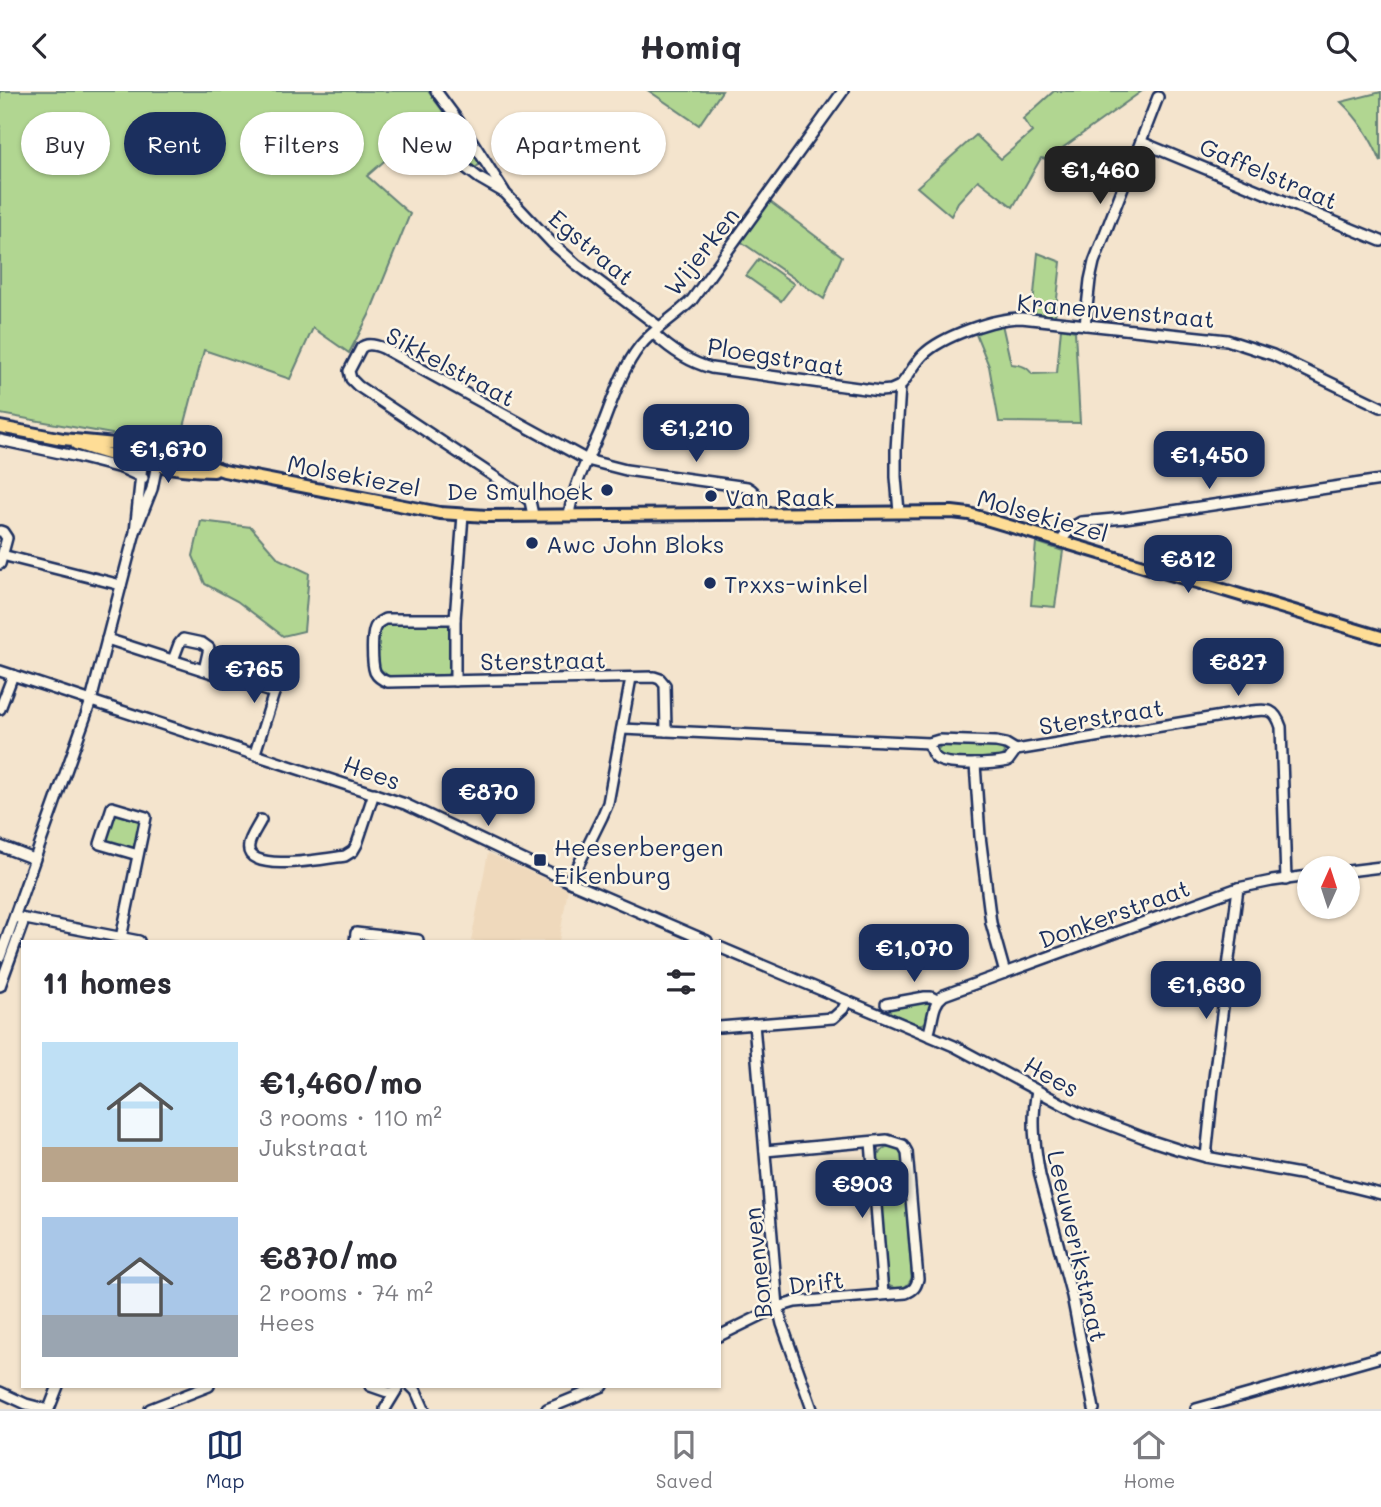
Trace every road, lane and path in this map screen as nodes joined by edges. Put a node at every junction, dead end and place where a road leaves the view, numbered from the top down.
1 (436, 91) edge
2 (843, 91) edge
3 (1158, 97) dead end
4 (1141, 142) junction
5 (475, 175) edge
6 (505, 193) junction
7 (1381, 241) edge
8 (1085, 325) junction
9 (656, 330) junction
10 (900, 386) junction
11 (1381, 407) edge
12 (0, 426) edge
13 (63, 439) junction
14 (0, 440) edge
15 (152, 450) junction
16 (587, 460) junction
17 (142, 461) junction
18 (157, 464) junction
19 (224, 471) junction
20 (140, 477) junction
21 (1381, 479) edge
22 (153, 481) junction
23 (899, 513) junction
24 (759, 514) junction
25 (463, 515) junction
26 (533, 515) junction
27 (569, 515) junction
28 (0, 531) edge
29 (135, 532) junction
30 (1061, 541) junction
31 (1, 560) edge
32 (121, 585) junction
33 (455, 619) junction
34 (1381, 637) edge
35 (107, 639) junction
36 (173, 660) junction
37 (204, 670) junction
38 (0, 671) edge
39 (285, 671) dead end
40 (13, 675) junction
41 (632, 678) junction
42 (455, 681) junction
43 (274, 693) junction
44 (91, 701) junction
45 (0, 709) edge
46 (622, 729) junction
47 (666, 731) junction
48 (929, 743) junction
49 (1016, 750) junction
50 (255, 753) junction
51 (975, 764) junction
52 (374, 793) junction
53 (261, 820) dead end
54 (0, 846) edge
55 (138, 855) junction
56 (34, 859) junction
57 (1381, 867) edge
58 (1360, 870) edge
59 (1297, 878) edge
60 (1286, 880) junction
61 (569, 882) junction
62 (1238, 888) junction
63 (20, 918) junction
64 (115, 939) edge
65 (355, 940) edge
66 (418, 940) edge
67 (705, 940) edge
68 (721, 948) edge
69 (0, 957) edge
70 (1005, 973) junction
71 (0, 986) edge
72 (937, 1000) junction
73 (847, 1001) junction
74 (886, 1004) dead end
75 (754, 1024) junction
76 (721, 1027) edge
77 (928, 1035) junction
78 (1037, 1091) junction
79 (870, 1142) junction
80 (765, 1151) junction
81 (1206, 1157) junction
82 (1381, 1194) edge
83 (883, 1294) junction
84 (778, 1307) junction
85 (721, 1335) edge
86 (1381, 1357) edge
87 (57, 1388) edge
88 (204, 1388) edge
89 (413, 1388) edge
90 (598, 1388) edge
91 (396, 1390) edge
92 (0, 1392) edge
93 (47, 1409) edge
94 (150, 1409) edge
95 (385, 1409) edge
96 (424, 1409) edge
97 (547, 1409) edge
98 (812, 1409) edge
99 (1094, 1409) edge
100 (1196, 1409) edge

1 - 6 street, Egstraat
2 - 9 street, Wijerken
3 - 4 street
4 - 7 street, Gaffelstraat
4 - 8 street
5 - 6 street, Egstraat
6 - 9 street, Egstraat
8 - 10 street, Kranenvenstraat
8 - 11 street, Kranenvenstraat
9 - 10 street, Ploegstraat
9 - 16 street, Wijerken
10 - 23 street
12 - 13 main road, Molsekiezel
13 - 15 main road, Molsekiezel
13 - 17 main road, Molsekiezel
14 - 20 street
15 - 17 street
15 - 18 street
15 - 19 main road, Molsekiezel
16 - 24 street, Sikkelstraat
16 - 26 street, Sikkelstraat
16 - 27 street, Wijerken
17 - 18 main road, Molsekiezel
17 - 20 street
18 - 19 main road, Molsekiezel
18 - 22 street
19 - 25 main road, Molsekiezel
20 - 22 street
20 - 29 street
21 - 30 street
22 - 29 street
23 - 24 main road, Molsekiezel
23 - 30 main road, Molsekiezel
24 - 27 main road, Molsekiezel
25 - 26 main road, Molsekiezel
25 - 33 street, Sterstraat
26 - 27 main road, Molsekiezel
28 - 31 street
29 - 32 street
30 - 34 main road, Molsekiezel
31 - 32 street
32 - 35 street
33 - 42 street, Sterstraat
33 - 42 street, Sterstraat
35 - 36 street
35 - 44 street
36 - 37 street
36 - 37 street
37 - 43 street
38 - 40 street, Hees
39 - 43 street
40 - 44 street, Hees
40 - 45 street
41 - 42 street, Sterstraat
41 - 46 street, Sterstraat
41 - 47 street, Sterstraat
43 - 50 street
44 - 50 street, Hees
44 - 56 street
46 - 47 street, Sterstraat
46 - 61 street, Sterstraat
47 - 48 street, Sterstraat
48 - 49 street, Sterstraat
48 - 51 street, Sterstraat
49 - 51 street, Sterstraat
49 - 60 street, Sterstraat
50 - 52 street, Hees
51 - 70 street
52 - 53 street
52 - 61 street, Hees
54 - 56 street
55 - 55 street
55 - 64 street
56 - 63 street
57 - 58 street
59 - 60 street, Donkerstraat
60 - 62 street, Donkerstraat
61 - 67 street, Hees
62 - 70 street, Donkerstraat
62 - 81 street
63 - 64 street
63 - 69 street
63 - 71 street
65 - 66 street
68 - 73 street, Hees
70 - 72 street, Donkerstraat
72 - 74 street, Donkerstraat
72 - 77 street
73 - 75 street
73 - 77 street, Hees
75 - 76 street
75 - 80 street, Bonenven
77 - 78 street, Hees
78 - 81 street, Hees
78 - 99 street, Leeuwerikstraat
79 - 80 street, Drift
79 - 83 street
79 - 83 street, Drift
80 - 84 street, Bonenven
81 - 82 street, Hees
83 - 84 street, Drift
84 - 85 street, Drift
84 - 98 street, Bonenven
86 - 100 street
87 - 93 street
88 - 94 street
89 - 96 street
90 - 97 street
91 - 95 street
92 - 93 street

